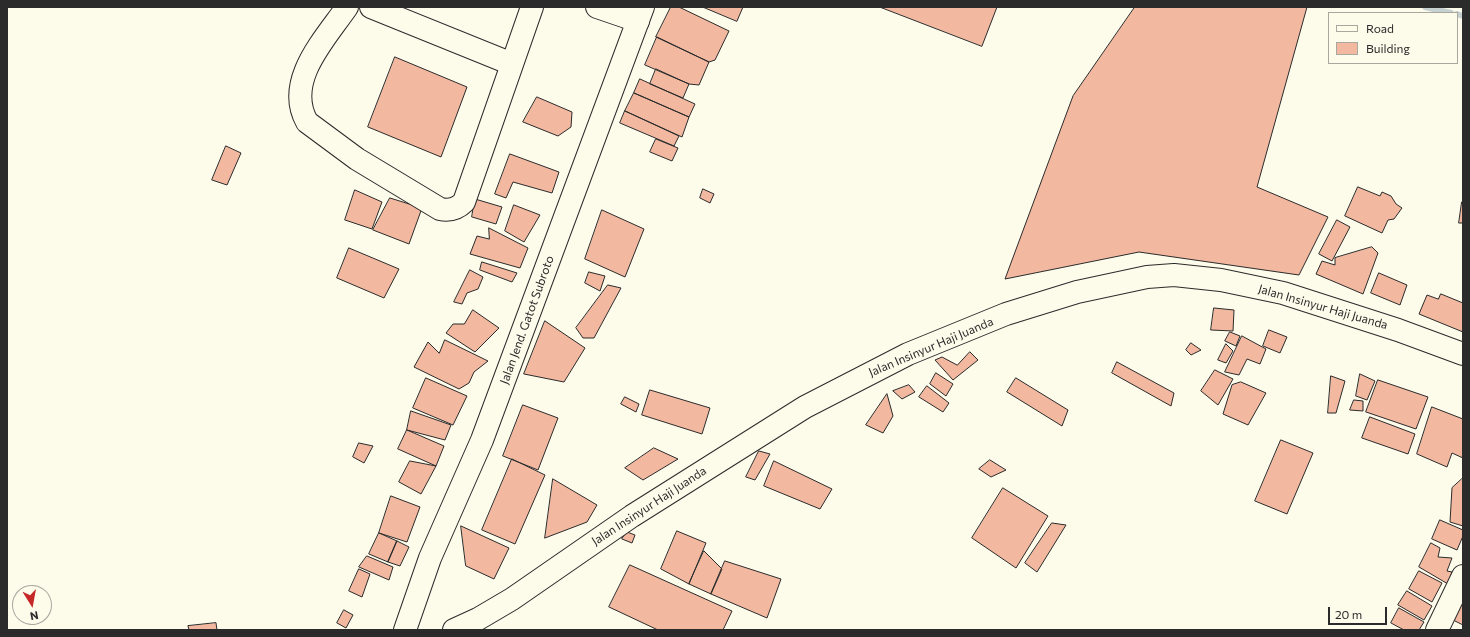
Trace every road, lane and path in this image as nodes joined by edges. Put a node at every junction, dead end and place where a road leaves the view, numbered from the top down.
1 (347, 7) edge
2 (371, 7) edge
3 (532, 7) edge
4 (597, 7) edge
5 (640, 14) edge
6 (512, 64) junction
7 (1463, 354) edge
8 (1463, 576) edge
9 (404, 630) edge
10 (454, 630) edge
11 (1436, 630) edge

1 - 6 main road
2 - 6 main road
3 - 6 main road
4 - 5 main road
5 - 9 main road, Jalan Jend. Gatot Subroto
7 - 10 main road, Jalan Insinyur Haji Juanda
8 - 11 main road

